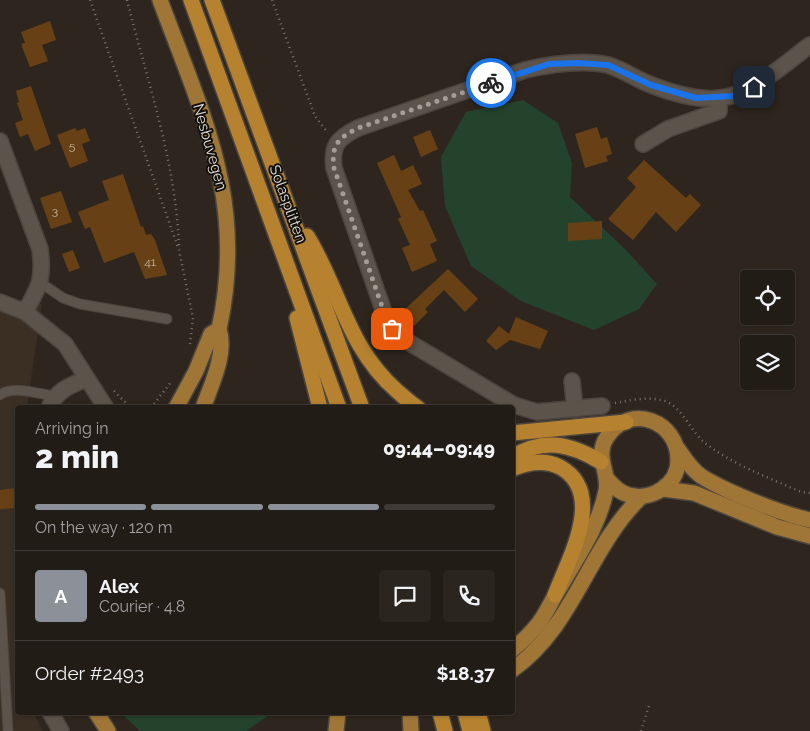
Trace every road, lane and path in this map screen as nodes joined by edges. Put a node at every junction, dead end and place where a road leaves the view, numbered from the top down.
1 (90, 0) edge
2 (127, 0) edge
3 (160, 0) edge
4 (191, 0) edge
5 (212, 0) edge
6 (272, 0) edge
7 (810, 45) edge
8 (719, 98) junction
9 (0, 141) edge
10 (336, 144) junction
11 (643, 144) dead end
12 (291, 211) junction
13 (278, 241) junction
14 (179, 250) junction
15 (41, 283) junction
16 (0, 302) edge
17 (25, 312) junction
18 (167, 319) dead end
19 (219, 329) junction
20 (189, 352) dead end
21 (86, 379) junction
22 (172, 381) dead end
23 (572, 381) dead end
24 (0, 395) edge
25 (52, 402) edge
26 (104, 405) edge
27 (153, 405) edge
28 (178, 405) edge
29 (204, 405) edge
30 (319, 405) edge
31 (338, 405) edge
32 (361, 405) edge
33 (414, 405) edge
34 (514, 405) edge
35 (515, 405) edge
36 (602, 406) joint
37 (575, 410) junction
38 (626, 422) junction
39 (515, 433) edge
40 (678, 448) junction
41 (515, 456) edge
42 (601, 462) junction
43 (515, 469) edge
44 (608, 480) junction
45 (663, 489) junction
46 (810, 493) edge
47 (641, 497) junction
48 (810, 520) edge
49 (810, 536) edge
50 (0, 593) edge
51 (555, 596) junction
52 (515, 647) edge
53 (515, 668) edge
54 (649, 706) dead end
55 (52, 715) edge
56 (98, 715) edge
57 (441, 715) edge
58 (466, 715) edge
59 (479, 715) edge
60 (8, 731) edge
61 (61, 731) edge
62 (108, 731) edge
63 (446, 731) edge
64 (470, 731) edge
65 (483, 731) edge
66 (641, 731) edge

1 - 14 path
2 - 14 path
3 - 19 main road, Nesbuvegen
4 - 13 highway, Solasplitten
5 - 12 highway, Solasplitten
6 - 10 path
7 - 8 street
8 - 10 street
8 - 11 street
9 - 15 street
10 - 34 street
12 - 32 highway, Solasplitten
12 - 33 highway
13 - 30 highway
13 - 31 highway, Solasplitten
14 - 20 path
15 - 17 street
15 - 18 lane
16 - 17 street
17 - 21 street
19 - 28 main road, Nesbuvegen
19 - 29 main road
21 - 25 street
21 - 26 street
22 - 27 path
23 - 37 street
24 - 25 lane
35 - 37 street
36 - 37 street
36 - 46 path
38 - 39 highway
38 - 40 main road
38 - 42 main road
40 - 45 main road
40 - 48 main road
41 - 42 highway
42 - 44 main road
43 - 51 highway
44 - 47 main road
44 - 51 main road
45 - 47 main road
45 - 49 main road
47 - 53 main road
50 - 60 lane
51 - 52 main road
54 - 66 path
55 - 61 street
56 - 62 main road
57 - 63 highway
58 - 64 highway
59 - 65 highway

